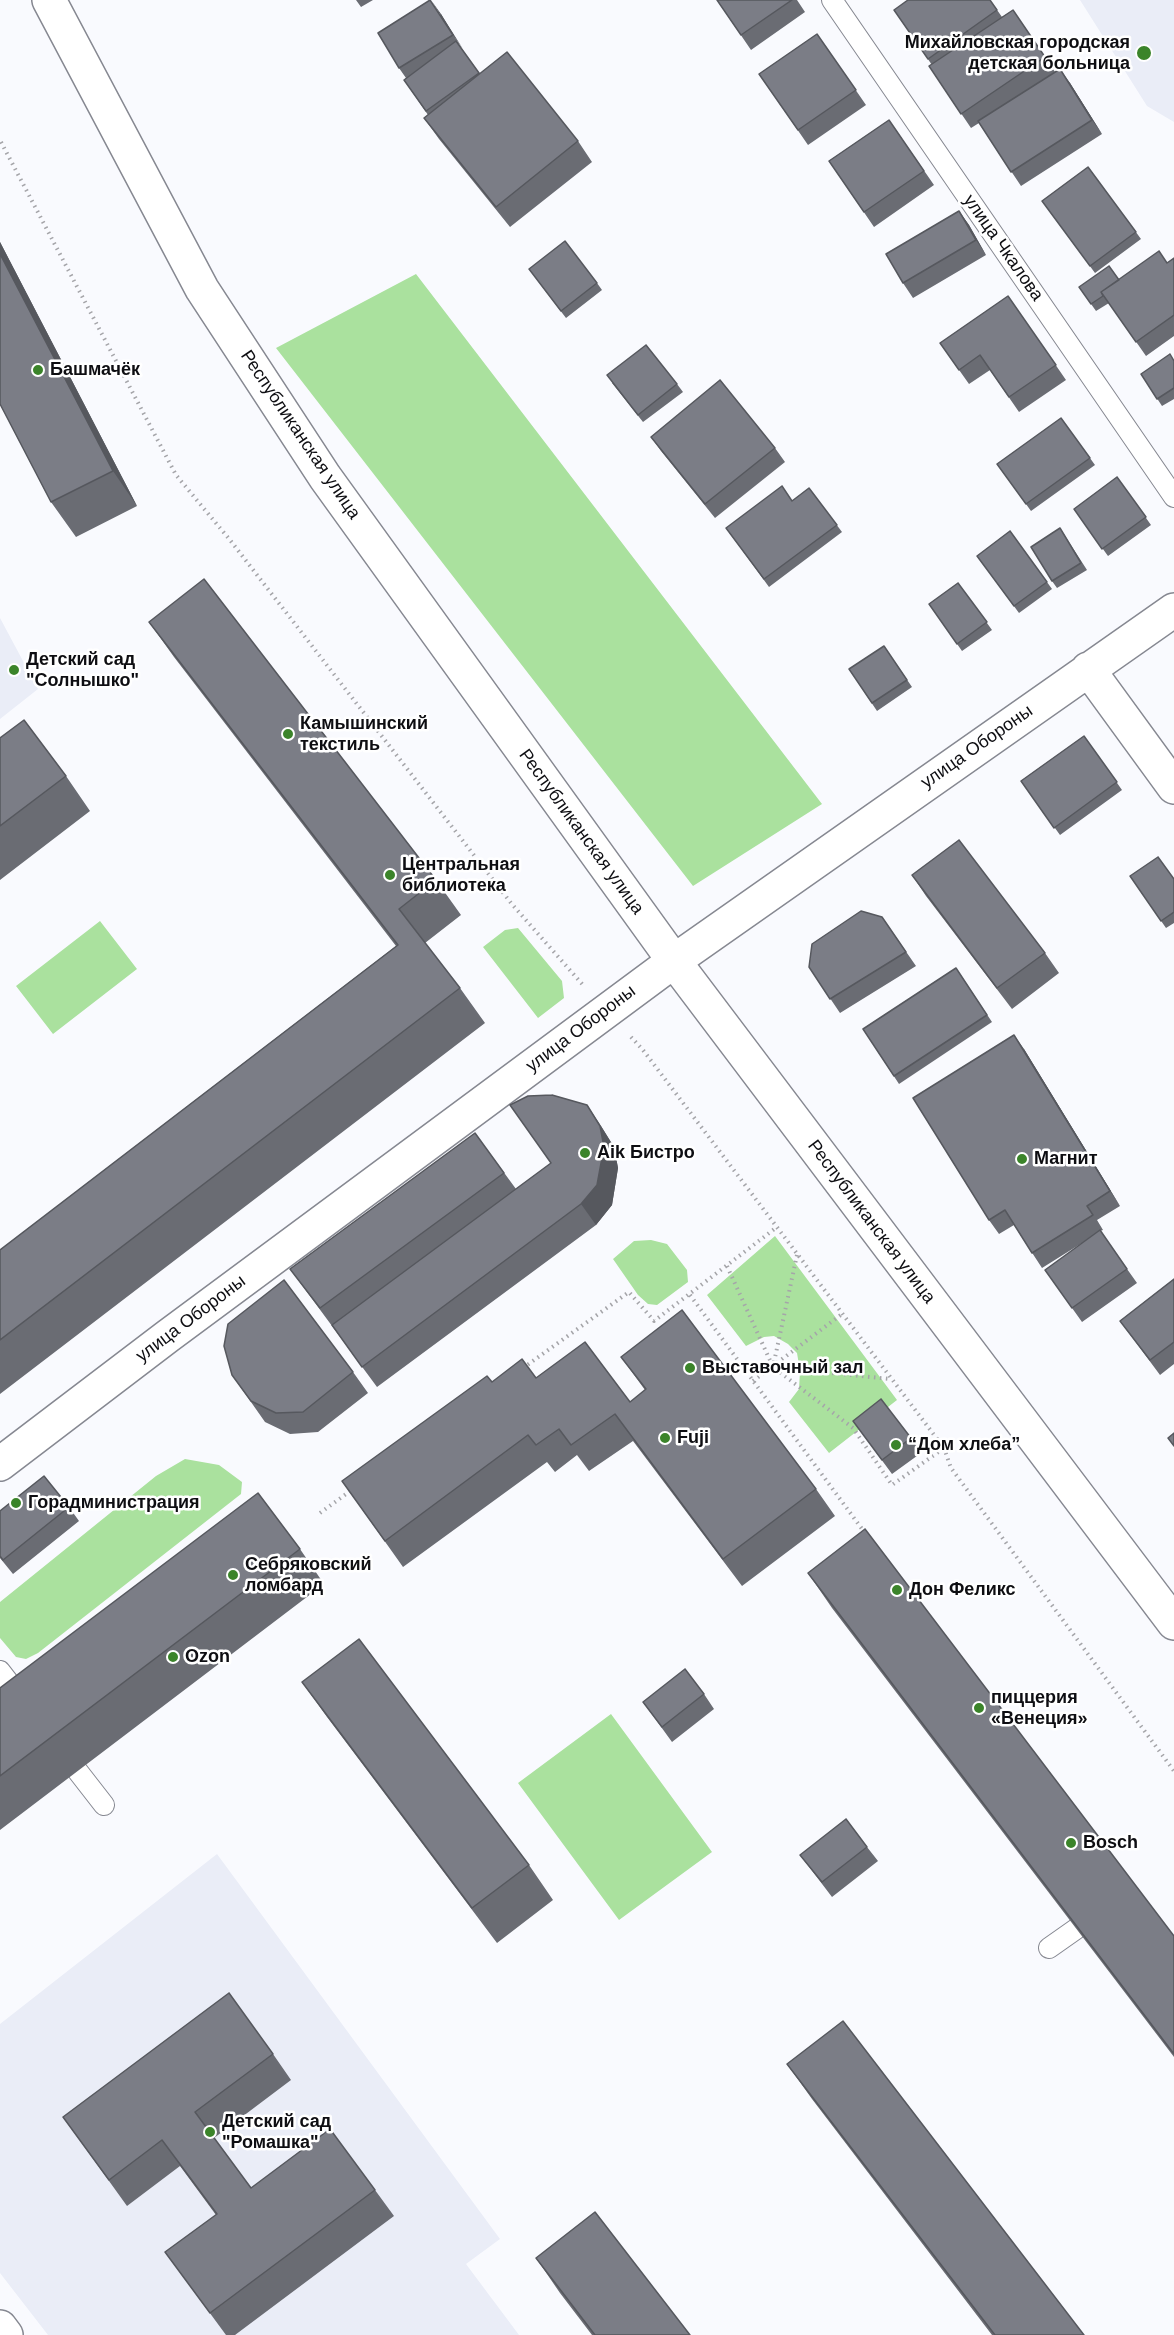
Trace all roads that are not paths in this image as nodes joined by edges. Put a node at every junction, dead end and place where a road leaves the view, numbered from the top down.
1 (49, 0) edge
2 (832, 0) edge
3 (1174, 496) edge
4 (1174, 610) edge
5 (1088, 669) junction
6 (1174, 787) edge
7 (674, 961) junction
8 (0, 1464) edge
9 (1174, 1623) edge
10 (0, 1671) edge
11 (33, 1713) edge
12 (47, 1732) edge
13 (104, 1805) dead end
14 (1076, 1929) edge
15 (1049, 1948) dead end
16 (0, 2328) edge
17 (6, 2335) edge

1 - 7 street, Республиканская улица
2 - 3 lane, улица Чкалова
4 - 5 street, улица Обороны
5 - 6 street
5 - 7 street, улица Обороны
7 - 8 street, улица Обороны
7 - 9 street, Республиканская улица
10 - 11 lane
12 - 13 lane
14 - 15 lane
16 - 17 street

